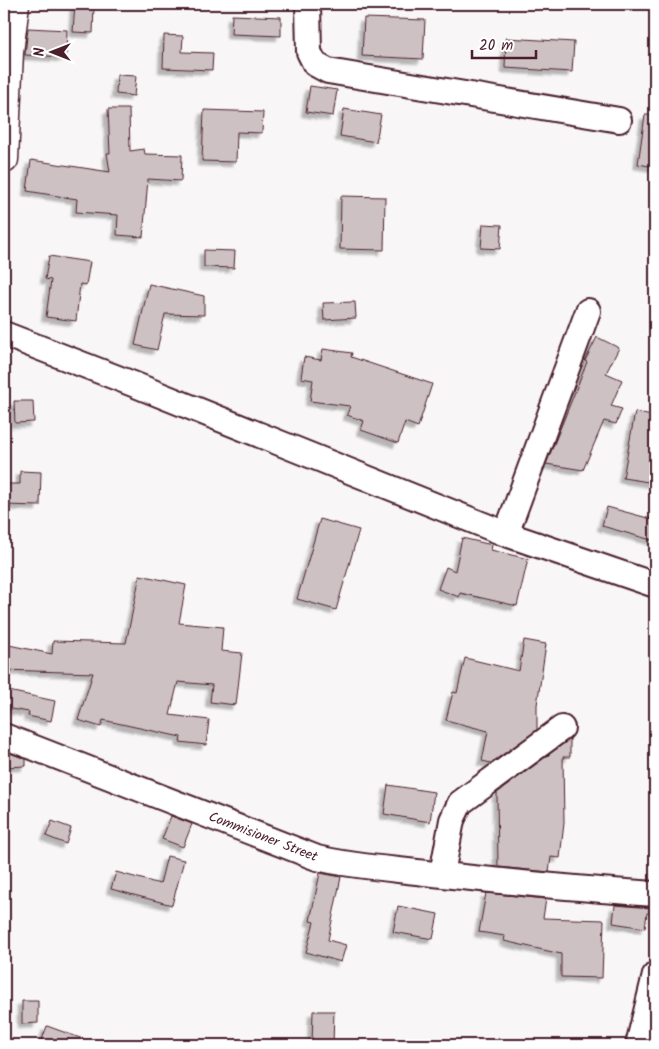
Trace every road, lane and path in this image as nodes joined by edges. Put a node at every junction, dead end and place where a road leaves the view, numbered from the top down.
1 (14, 4) edge
2 (308, 4) edge
3 (619, 120) dead end
4 (4, 159) edge
5 (588, 311) dead end
6 (4, 334) edge
7 (506, 534) junction
8 (655, 585) edge
9 (562, 728) dead end
10 (4, 736) edge
11 (442, 874) junction
12 (655, 894) edge
13 (655, 975) edge
14 (638, 1045) edge

1 - 4 main road
2 - 3 street
5 - 7 street
6 - 7 street
7 - 8 street
9 - 11 street
10 - 11 street, Commisioner Street
11 - 12 street, Commisioner Street
13 - 14 street

